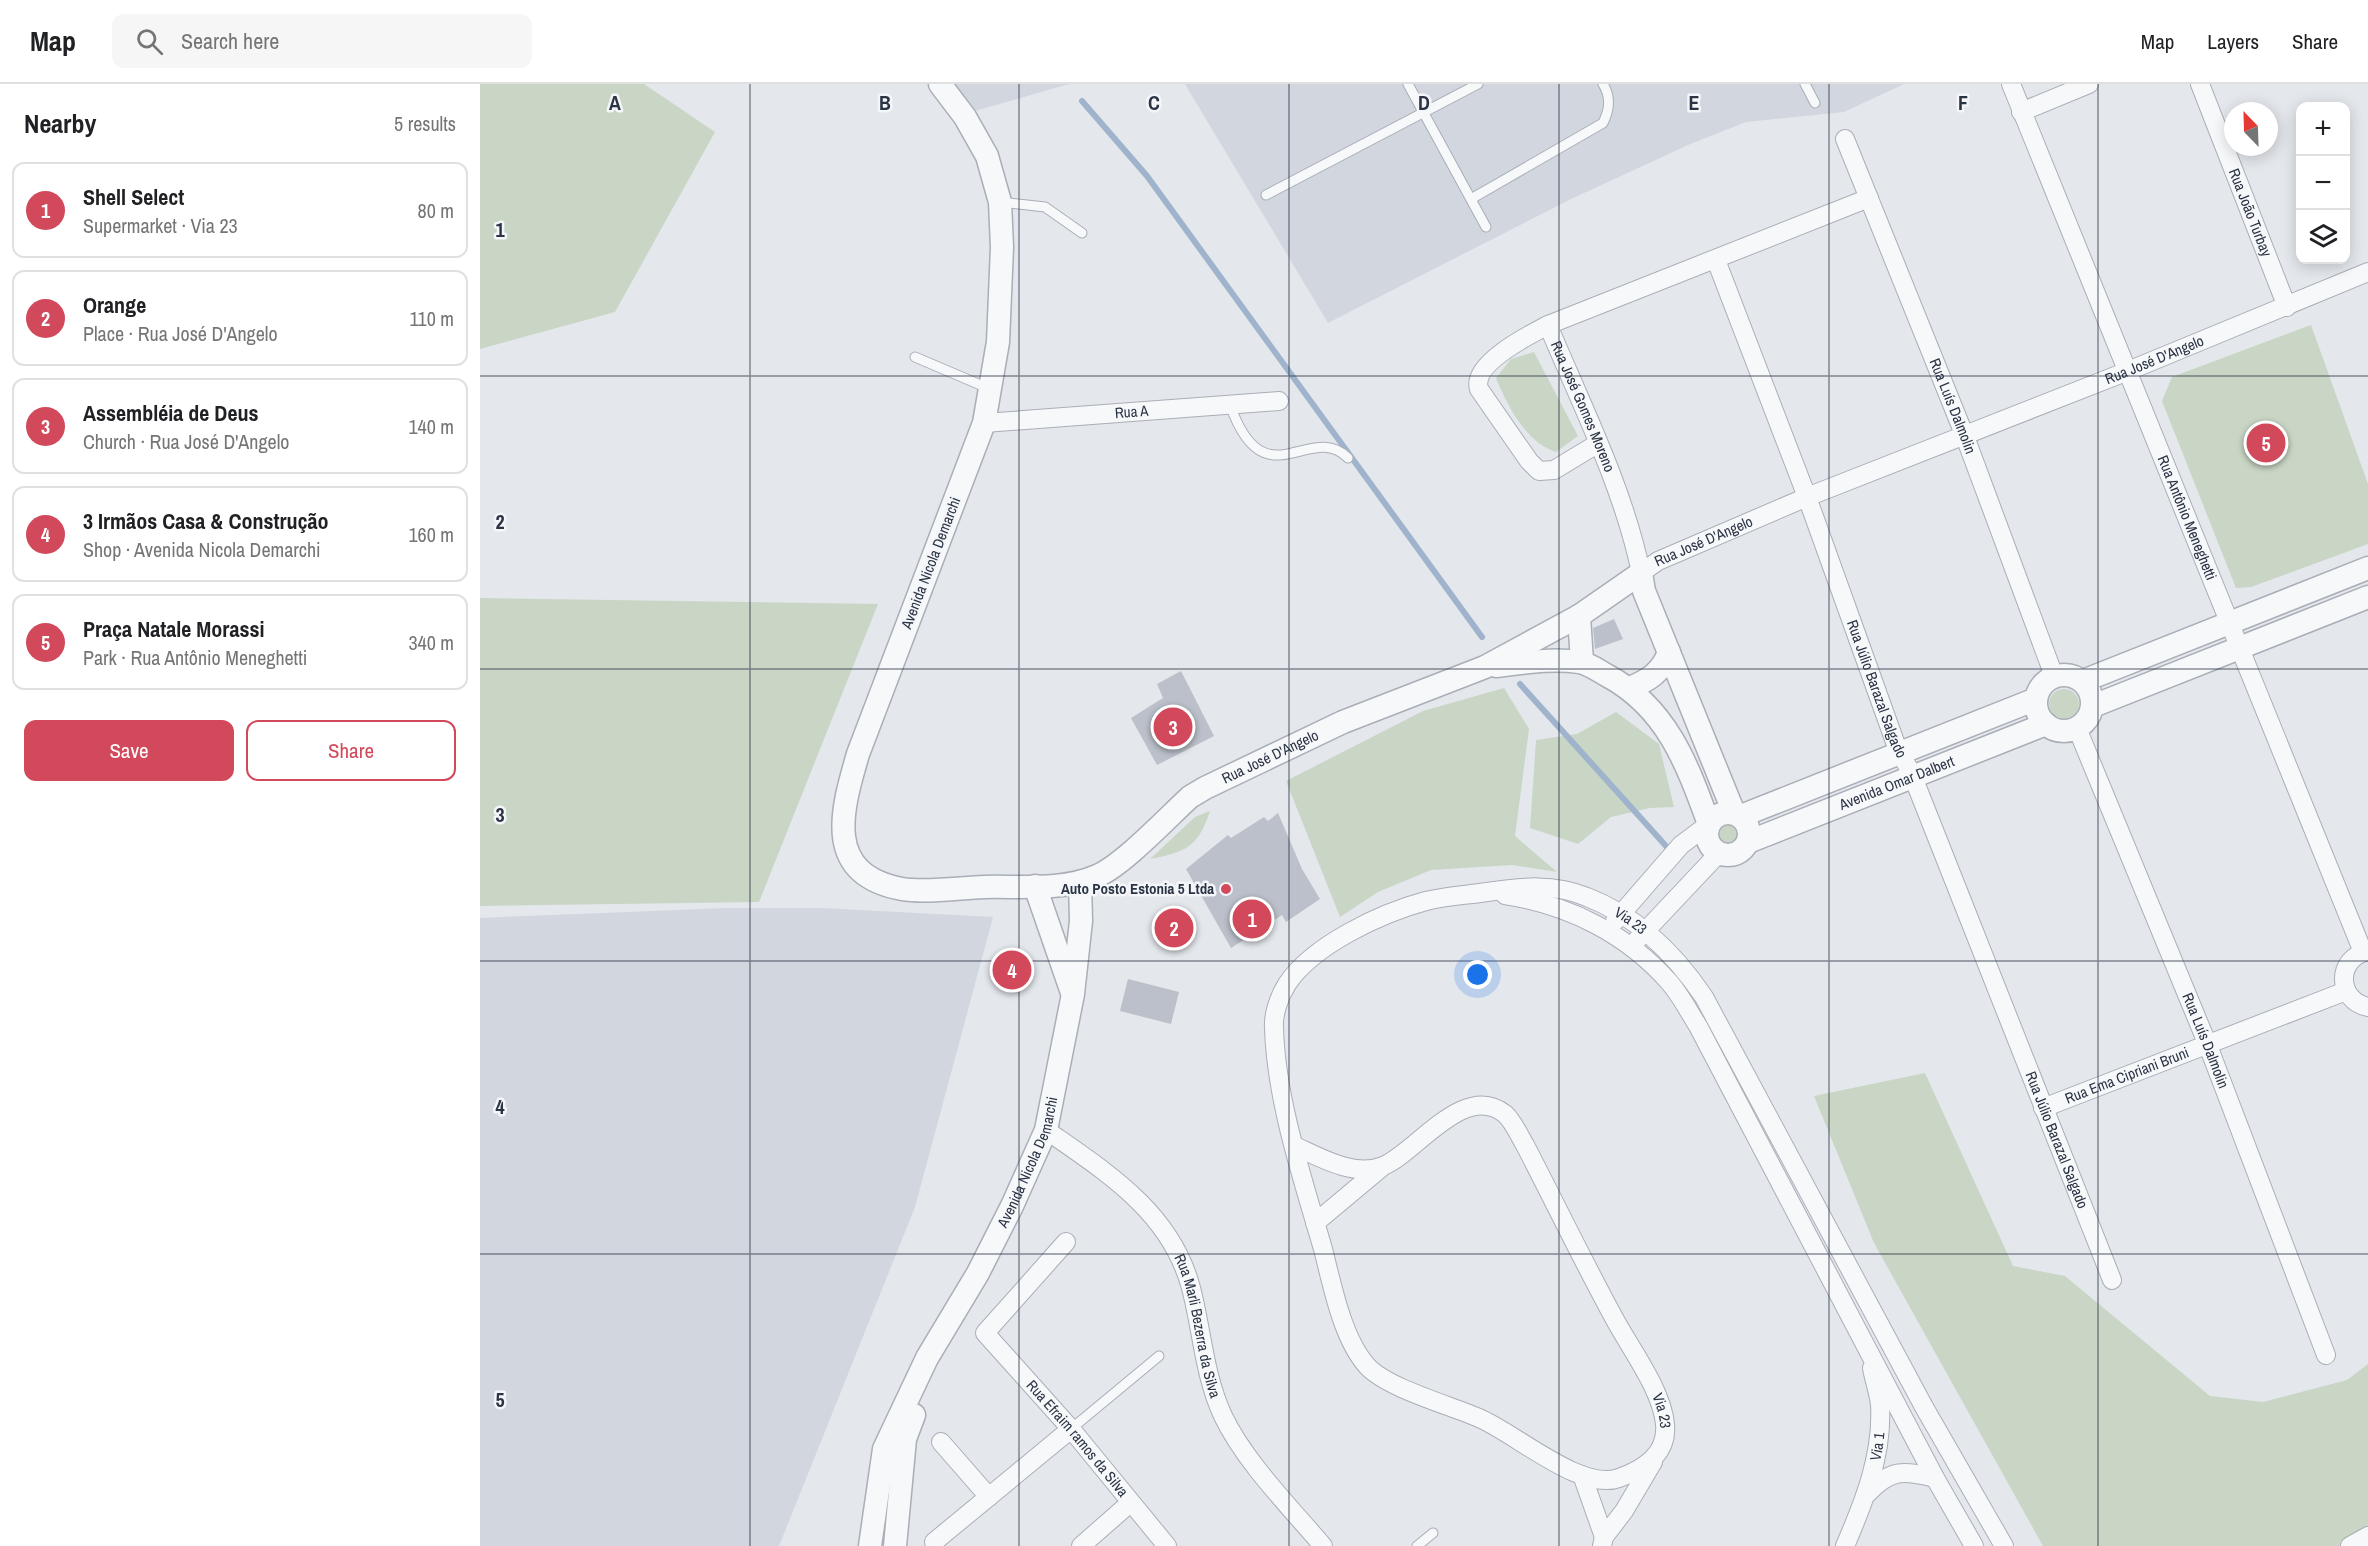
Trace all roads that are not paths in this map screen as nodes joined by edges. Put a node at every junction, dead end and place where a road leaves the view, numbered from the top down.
1 (940, 84) edge
2 (1408, 84) edge
3 (1478, 84) edge
4 (1603, 84) edge
5 (1804, 84) edge
6 (2011, 84) edge
7 (2089, 84) edge
8 (2200, 84) edge
9 (1815, 103) dead end
10 (1424, 112) junction
11 (2021, 112) junction
12 (1845, 139) dead end
13 (1266, 195) dead end
14 (1869, 198) junction
15 (1470, 199) junction
16 (1000, 202) junction
17 (1486, 227) dead end
18 (1082, 233) dead end
19 (1716, 260) junction
20 (2368, 272) edge
21 (2287, 307) junction
22 (1548, 325) junction
23 (915, 357) dead end
24 (2128, 372) junction
25 (990, 388) junction
26 (1279, 401) dead end
27 (1230, 405) junction
28 (984, 423) junction
29 (1964, 434) junction
30 (1598, 444) junction
31 (1348, 458) dead end
32 (1807, 497) junction
33 (2368, 568) edge
34 (1641, 573) junction
35 (2368, 597) edge
36 (1579, 616) junction
37 (2229, 623) junction
38 (2239, 648) junction
39 (1669, 652) junction
40 (1582, 662) junction
41 (1485, 667) junction
42 (2054, 676) junction
43 (2083, 681) junction
44 (1630, 688) junction
45 (2036, 699) junction
46 (2093, 706) junction
47 (2046, 724) junction
48 (2077, 728) junction
49 (1902, 753) junction
50 (1913, 777) junction
51 (1737, 815) junction
52 (1709, 824) junction
53 (1748, 842) junction
54 (1719, 853) junction
55 (1080, 882) junction
56 (1035, 886) junction
57 (1485, 892) junction
58 (1621, 914) junction
59 (1607, 930) junction
60 (1645, 931) junction
61 (1631, 948) junction
62 (2366, 951) edge
63 (2346, 991) junction
64 (1073, 994) junction
65 (2368, 1007) edge
66 (2207, 1043) junction
67 (2043, 1108) junction
68 (1046, 1130) junction
69 (1295, 1146) junction
70 (1382, 1167) junction
71 (1315, 1223) junction
72 (1066, 1242) dead end
73 (2112, 1280) dead end
74 (951, 1318) junction
75 (1866, 1344) junction
76 (2326, 1355) dead end
77 (1159, 1356) dead end
78 (1907, 1423) junction
79 (1879, 1429) junction
80 (1071, 1430) junction
81 (941, 1442) dead end
82 (1653, 1462) junction
83 (1582, 1475) junction
84 (1935, 1478) junction
85 (1972, 1491) junction
86 (1866, 1495) junction
87 (989, 1497) junction
88 (1130, 1503) junction
89 (1432, 1533) dead end
90 (2368, 1536) edge
91 (934, 1542) dead end
92 (1603, 1542) edge
93 (870, 1546) edge
94 (895, 1546) edge
95 (1081, 1546) edge
96 (1167, 1546) edge
97 (1323, 1546) edge
98 (1418, 1546) edge
99 (1845, 1546) edge
100 (1974, 1546) edge
101 (2004, 1546) edge
102 (2350, 1546) edge

1 - 16 street, Avenida Nicola Demarchi
2 - 10 lane
3 - 10 lane
4 - 15 lane
5 - 9 lane
6 - 11 street, Rua Antônio Meneghetti
7 - 11 street
8 - 21 street, Rua João Turbay
10 - 13 lane
10 - 15 lane
11 - 24 street, Rua Antônio Meneghetti
12 - 14 street, Rua Luís Dalmolin
14 - 19 street, Rua José Gomes Moreno
14 - 29 street, Rua Luís Dalmolin
15 - 17 lane
16 - 18 lane
16 - 25 street, Avenida Nicola Demarchi
19 - 22 street, Rua José Gomes Moreno
19 - 32 street, Rua Júlio Barazal Salgado
20 - 21 street, Rua José D'Angelo
21 - 24 street, Rua José D'Angelo
22 - 30 street, Rua José Gomes Moreno
22 - 30 street
23 - 25 lane
24 - 29 street, Rua José D'Angelo
24 - 37 street, Rua Antônio Meneghetti
25 - 28 street, Avenida Nicola Demarchi
26 - 27 street, Rua A
27 - 28 street, Rua A
27 - 31 lane
28 - 56 street, Avenida Nicola Demarchi
29 - 32 street, Rua José D'Angelo
29 - 42 street, Rua Luís Dalmolin
30 - 34 street, Rua José Gomes Moreno
32 - 34 street, Rua José D'Angelo
32 - 49 street, Rua Júlio Barazal Salgado
33 - 37 street
34 - 36 street, Rua José D'Angelo
34 - 39 street, Rua José Gomes Moreno
35 - 38 street
36 - 40 street
36 - 41 street, Rua José D'Angelo
37 - 38 street, Rua Antônio Meneghetti
37 - 43 street
38 - 46 street
38 - 62 street, Rua Antônio Meneghetti
39 - 44 street
39 - 51 street, Rua José Gomes Moreno
40 - 41 street
40 - 44 street
41 - 55 street, Rua José D'Angelo
42 - 43 street
42 - 45 street
43 - 46 street
44 - 52 street
45 - 47 street
45 - 49 street, Avenida Omar Dalbert
46 - 48 street
47 - 48 street
47 - 50 street, Avenida Omar Dalbert
48 - 66 street, Rua Luís Dalmolin
49 - 50 street, Rua Júlio Barazal Salgado
49 - 51 street, Avenida Omar Dalbert
50 - 53 street, Avenida Omar Dalbert
50 - 67 street, Rua Júlio Barazal Salgado
51 - 52 street
51 - 53 street
52 - 54 street
52 - 58 street
53 - 54 street
54 - 60 street
55 - 56 street, Avenida Nicola Demarchi
55 - 64 street, Avenida Nicola Demarchi
56 - 64 street
57 - 58 street, Via 23
57 - 59 street, Via 23
57 - 69 street, Via 23
58 - 59 street
58 - 60 street, Via 23
59 - 61 street, Via 23
60 - 61 street
60 - 85 street, Via 23
61 - 75 street, Via 23
62 - 63 street
63 - 65 street
63 - 66 street, Rua Ema Cipriani Bruni
64 - 68 street, Avenida Nicola Demarchi
66 - 67 street, Rua Ema Cipriani Bruni
66 - 76 street, Rua Luís Dalmolin
67 - 73 street, Rua Júlio Barazal Salgado
68 - 74 street, Avenida Nicola Demarchi
68 - 97 street, Rua Marli Bezerra da Silva
69 - 70 street
69 - 71 street, Via 23
70 - 71 street, Via 23
70 - 82 street, Via 23
71 - 83 street, Via 23
72 - 80 street, Rua Efraim ramos da Silva
74 - 93 street, Avenida Nicola Demarchi
74 - 94 street, Avenida Nicola Demarchi
75 - 78 street, Via 23
75 - 79 street, Via 1
77 - 80 lane
78 - 79 street
78 - 84 street, Via 23
78 - 85 street
79 - 86 street, Via 1
80 - 87 street
80 - 88 street, Rua Efraim ramos da Silva
81 - 87 street
82 - 83 street, Via 23
82 - 92 street
83 - 92 street
84 - 86 street
84 - 100 street, Via 23
85 - 101 street, Via 23
86 - 99 street, Via 1
87 - 91 street
88 - 95 street
88 - 96 street, Rua Efraim ramos da Silva
89 - 98 lane
90 - 102 street

